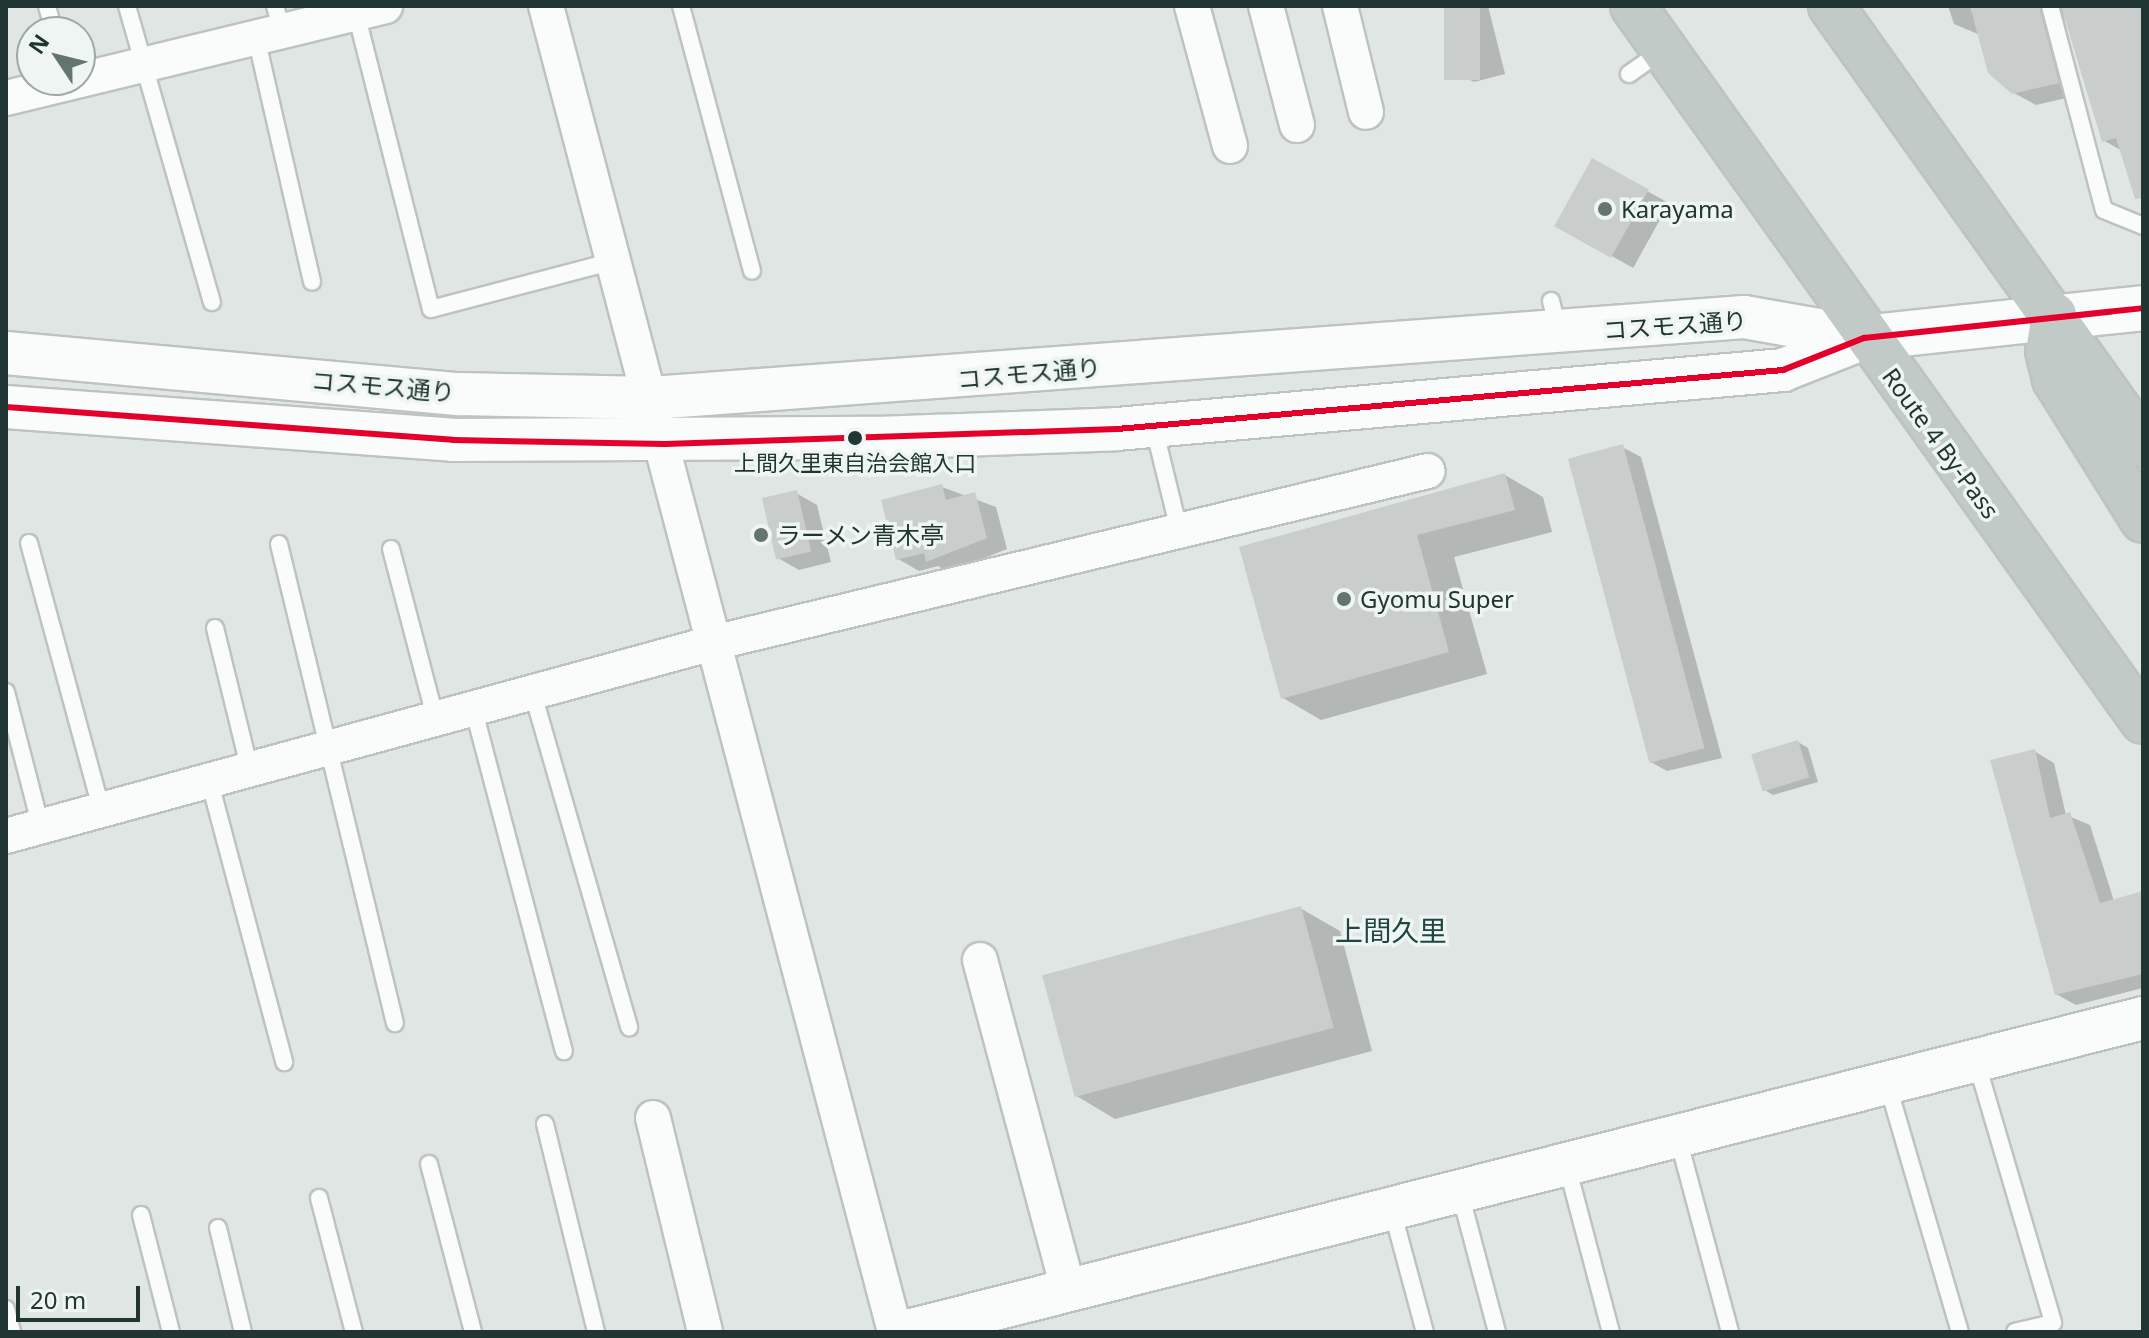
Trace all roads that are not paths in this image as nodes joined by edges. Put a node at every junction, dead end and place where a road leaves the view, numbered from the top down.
1 (127, 6) edge
2 (546, 6) edge
3 (681, 6) edge
4 (1192, 6) edge
5 (1266, 6) edge
6 (1340, 6) edge
7 (1633, 6) edge
8 (1831, 6) edge
9 (2050, 6) edge
10 (370, 10) edge
11 (271, 25) edge
12 (141, 65) junction
13 (96, 75) edge
14 (1366, 112) dead end
15 (1297, 125) dead end
16 (1230, 146) dead end
17 (2143, 226) edge
18 (614, 261) junction
19 (752, 271) dead end
20 (312, 282) dead end
21 (212, 302) dead end
22 (2143, 308) edge
23 (2054, 315) junction
24 (1864, 338) junction
25 (6, 353) edge
26 (652, 398) junction
27 (6, 407) edge
28 (1153, 426) junction
29 (665, 444) junction
30 (2143, 444) edge
31 (1428, 471) dead end
32 (2143, 520) edge
33 (1181, 538) junction
34 (29, 543) dead end
35 (279, 544) dead end
36 (391, 549) dead end
37 (215, 628) dead end
38 (713, 643) junction
39 (6, 692) edge
40 (533, 694) junction
41 (474, 711) junction
42 (2143, 721) edge
43 (437, 722) junction
44 (329, 753) junction
45 (251, 773) junction
46 (210, 783) junction
47 (102, 811) junction
48 (41, 827) junction
49 (6, 836) edge
50 (980, 960) dead end
51 (2143, 1018) edge
52 (395, 1023) dead end
53 (629, 1027) dead end
54 (564, 1051) dead end
55 (284, 1062) dead end
56 (1977, 1064) junction
57 (1888, 1086) junction
58 (653, 1118) dead end
59 (545, 1124) dead end
60 (1678, 1138) junction
61 (429, 1164) dead end
62 (1567, 1166) junction
63 (1460, 1193) junction
64 (319, 1198) dead end
65 (1392, 1210) junction
66 (141, 1215) dead end
67 (218, 1228) dead end
68 (1069, 1291) junction
69 (6, 1309) edge
70 (12, 1332) edge
71 (171, 1332) edge
72 (243, 1332) edge
73 (354, 1332) edge
74 (473, 1332) edge
75 (596, 1332) edge
76 (705, 1332) edge
77 (895, 1332) edge
78 (904, 1332) edge
79 (1425, 1332) edge
80 (1497, 1332) edge
81 (1611, 1332) edge
82 (1730, 1332) edge
83 (1960, 1332) edge
84 (2015, 1332) edge

1 - 12 lane
2 - 18 street
3 - 19 lane
4 - 16 street
5 - 15 street
6 - 14 street
7 - 24 highway, Route 4 By-Pass
8 - 23 highway
9 - 17 lane
10 - 11 street
10 - 18 lane
11 - 12 street
11 - 20 lane
12 - 13 street
12 - 21 lane
18 - 26 street
22 - 23 main road
23 - 24 main road
23 - 30 highway
23 - 32 highway
24 - 26 street, コスモス通り
24 - 28 street, コスモス通り
24 - 42 highway, Route 4 By-Pass
25 - 26 street, コスモス通り
26 - 29 street
27 - 29 street, コスモス通り
28 - 29 street, コスモス通り
28 - 33 lane
29 - 38 street
31 - 33 street
33 - 38 street
34 - 47 lane
35 - 44 lane
36 - 43 lane
37 - 45 lane
38 - 40 street
38 - 77 street
39 - 48 lane
40 - 41 street
40 - 53 lane
41 - 43 street
41 - 54 lane
43 - 44 street
44 - 45 street
44 - 52 lane
45 - 46 street
46 - 47 street
46 - 55 lane
47 - 48 street
48 - 49 street
50 - 68 street
51 - 56 street
56 - 57 street
56 - 84 lane
57 - 60 street
57 - 83 lane
58 - 76 street
59 - 75 lane
60 - 62 street
60 - 82 lane
61 - 74 lane
62 - 63 street
62 - 81 lane
63 - 65 street
63 - 80 lane
64 - 73 lane
65 - 68 street
65 - 79 lane
66 - 71 lane
67 - 72 lane
68 - 78 street
69 - 70 lane

